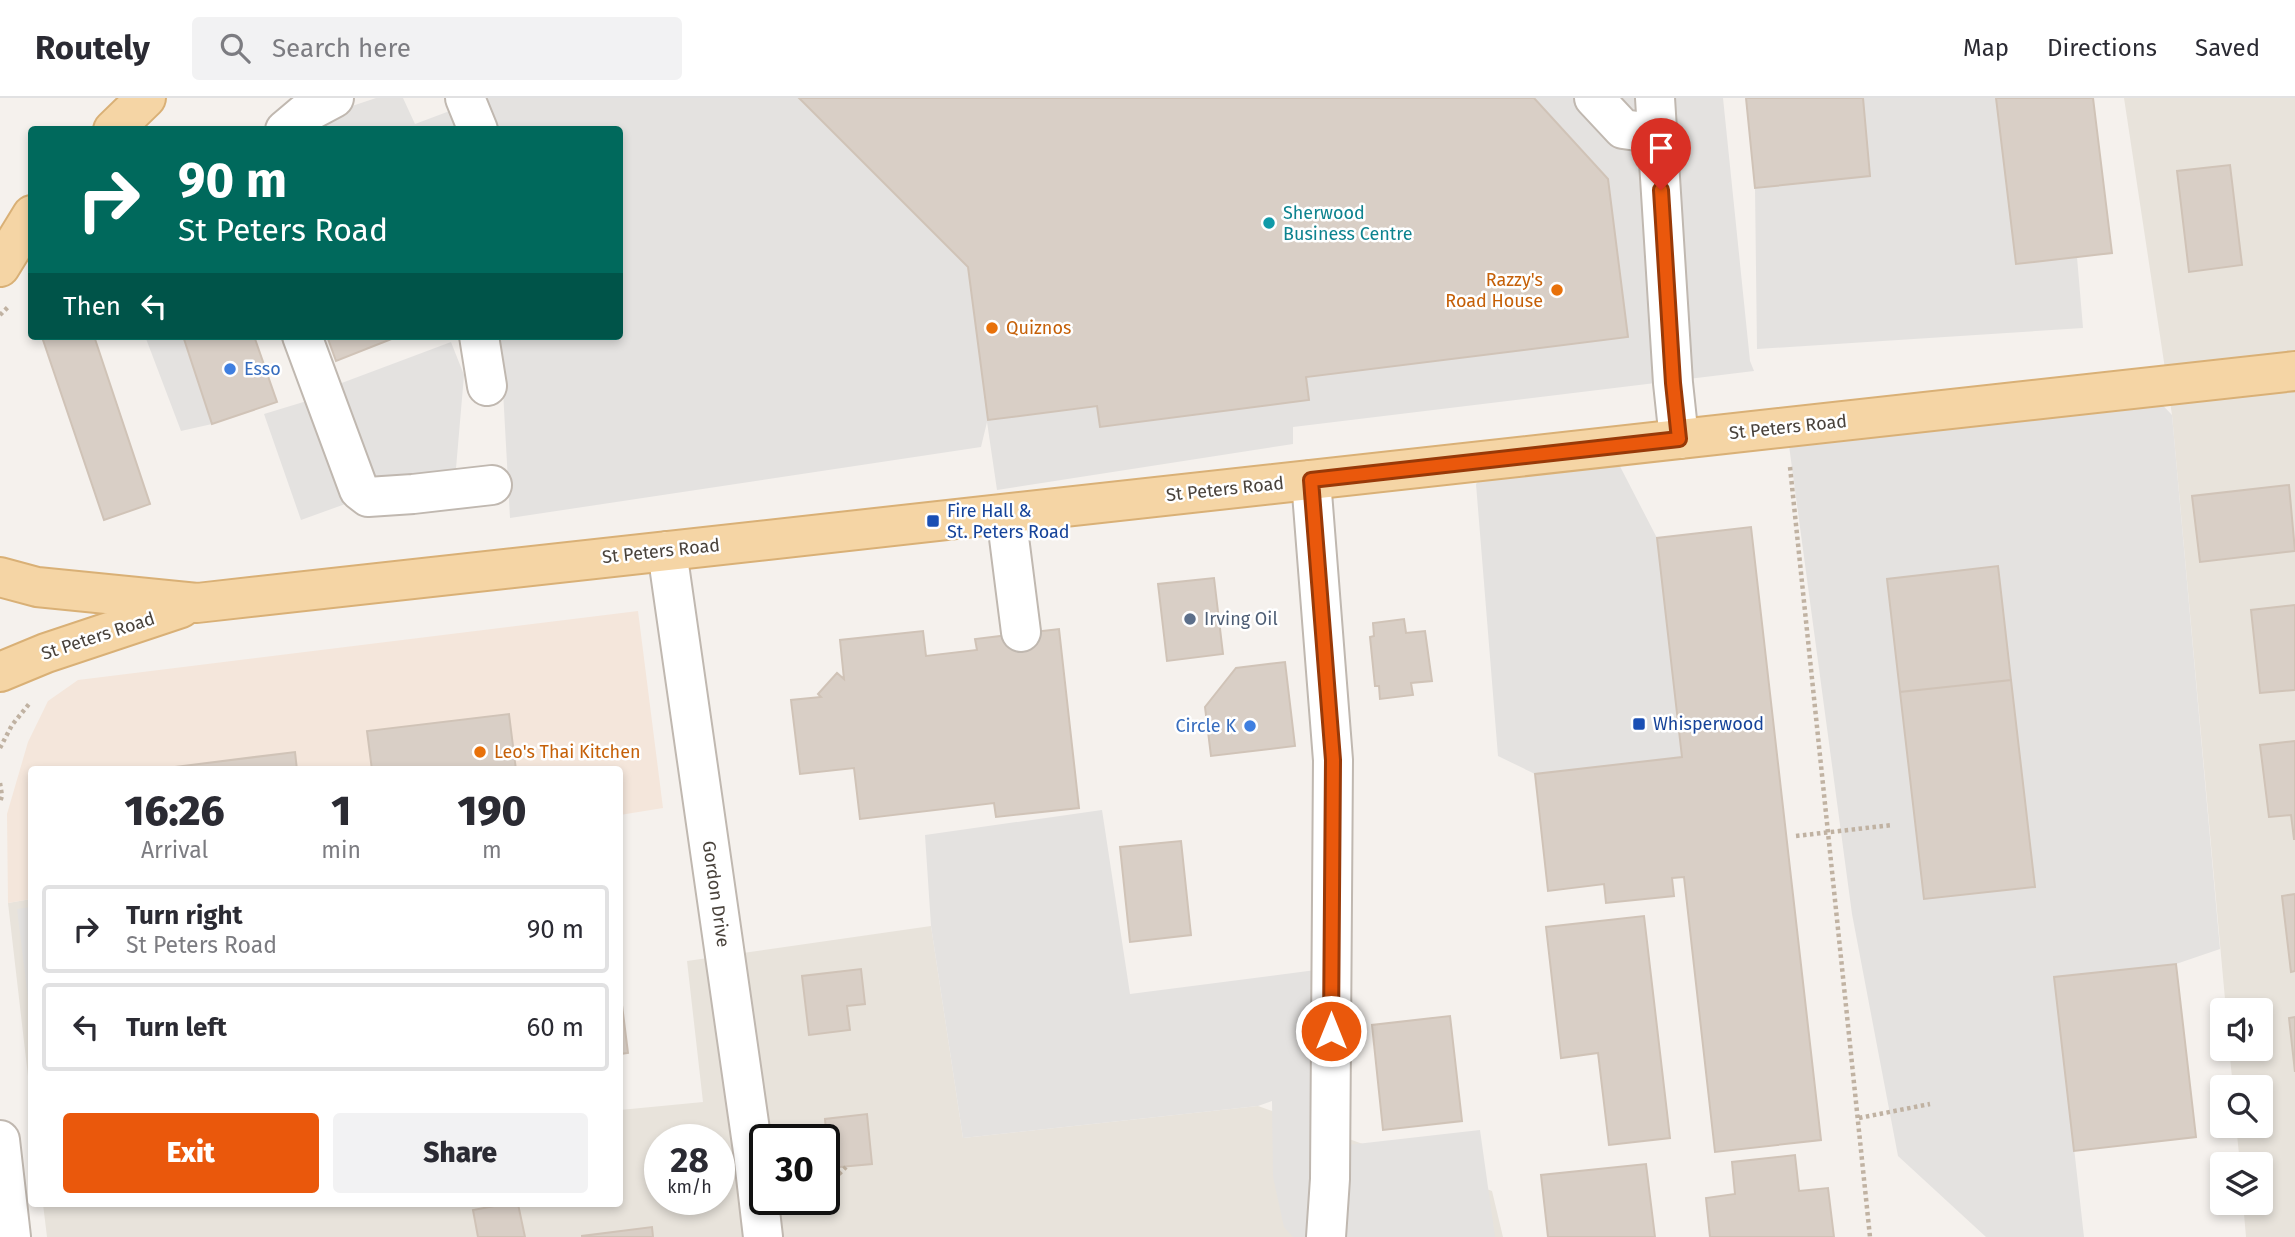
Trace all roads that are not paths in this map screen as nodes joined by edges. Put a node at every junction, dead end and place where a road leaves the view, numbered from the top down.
1 (146, 98) edge
2 (334, 98) edge
3 (465, 98) edge
4 (1594, 98) edge
5 (1656, 116) edge
6 (117, 126) edge
7 (290, 126) edge
8 (476, 126) edge
9 (28, 208) edge
10 (28, 222) edge
11 (0, 225) edge
12 (0, 267) edge
13 (303, 340) edge
14 (480, 340) edge
15 (2295, 371) edge
16 (488, 386) dead end
17 (1679, 439) junction
18 (1311, 480) junction
19 (492, 485) dead end
20 (1006, 514) junction
21 (667, 551) junction
22 (0, 577) edge
23 (197, 603) junction
24 (1021, 632) dead end
25 (0, 672) edge
26 (0, 1140) edge
27 (11, 1237) edge
28 (763, 1237) edge
29 (1326, 1237) edge

1 - 6 main road
2 - 7 street
3 - 8 street
4 - 5 street
5 - 17 street
9 - 11 main road
10 - 12 main road
13 - 19 street
14 - 16 street
15 - 17 main road, St Peters Road
17 - 18 main road, St Peters Road
18 - 20 main road, St Peters Road
18 - 29 street
20 - 21 main road, St Peters Road
20 - 24 street
21 - 23 main road, St Peters Road
21 - 28 street, Gordon Drive
22 - 23 main road, St Peters Road
23 - 25 main road, St Peters Road
26 - 27 street

